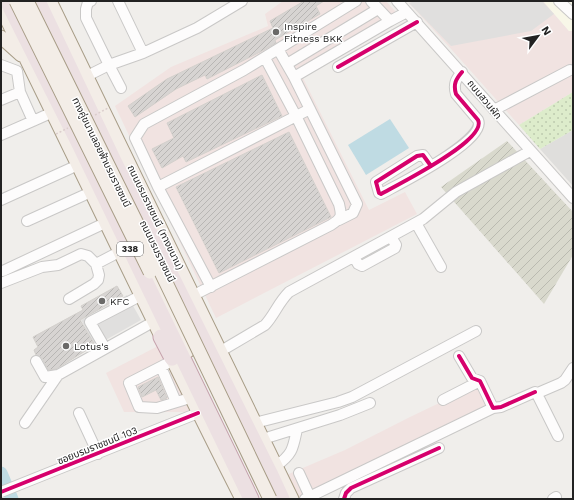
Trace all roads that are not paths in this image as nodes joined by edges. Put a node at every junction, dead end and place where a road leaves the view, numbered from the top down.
1 (7, 1) edge
2 (16, 1) edge
3 (27, 1) edge
4 (38, 1) edge
5 (50, 1) edge
6 (56, 1) edge
7 (91, 1) edge
8 (118, 1) edge
9 (242, 1) edge
10 (356, 1) edge
11 (400, 1) edge
12 (559, 1) edge
13 (374, 5) edge
14 (1, 8) edge
15 (407, 12) junction
16 (573, 14) edge
17 (60, 21) junction
18 (390, 21) junction
19 (417, 22) junction
20 (1, 37) edge
21 (278, 50) junction
22 (143, 53) junction
23 (265, 58) junction
24 (28, 63) junction
25 (287, 64) junction
26 (1, 65) edge
27 (109, 65) junction
28 (338, 67) dead end
29 (570, 70) dead end
30 (17, 71) junction
31 (462, 72) junction
32 (87, 76) junction
33 (294, 77) junction
34 (121, 88) dead end
35 (20, 92) junction
36 (1, 100) edge
37 (310, 109) junction
38 (494, 110) junction
39 (53, 112) junction
40 (296, 116) junction
41 (32, 122) junction
42 (1, 135) edge
43 (530, 151) junction
44 (78, 165) junction
45 (431, 166) junction
46 (150, 171) junction
47 (137, 178) junction
48 (158, 187) junction
49 (569, 187) edge
50 (91, 192) junction
51 (573, 198) edge
52 (1, 200) edge
53 (339, 220) junction
54 (27, 221) dead end
55 (105, 223) junction
56 (416, 223) junction
57 (119, 252) junction
58 (96, 264) junction
59 (441, 267) dead end
60 (3, 271) dead end
61 (1, 284) edge
62 (211, 287) junction
63 (194, 295) junction
64 (140, 296) junction
65 (69, 299) dead end
66 (153, 322) junction
67 (476, 331) dead end
68 (161, 337) junction
69 (106, 348) junction
70 (221, 351) junction
71 (459, 356) dead end
72 (36, 361) dead end
73 (172, 361) junction
74 (161, 367) junction
75 (573, 368) edge
76 (58, 375) junction
77 (480, 381) junction
78 (535, 392) dead end
79 (190, 398) junction
80 (443, 400) dead end
81 (176, 402) junction
82 (370, 403) dead end
83 (493, 408) junction
84 (79, 413) dead end
85 (198, 413) junction
86 (25, 423) dead end
87 (255, 423) junction
88 (297, 429) junction
89 (558, 436) dead end
90 (263, 439) junction
91 (439, 448) dead end
92 (98, 454) junction
93 (273, 469) junction
94 (299, 473) dead end
95 (1, 492) edge
96 (250, 497) edge
97 (308, 498) edge
98 (270, 499) edge
99 (282, 499) edge
100 (286, 499) edge
101 (292, 499) edge
102 (344, 499) edge

1 - 96 highway, 338
2 - 96 main road, ทางคู่ขนานลอยฟ้าบรมราชชนนี / 338, bridge
3 - 98 main road, ทางคู่ขนานลอยฟ้าบรมราชชนนี / 338, bridge
4 - 93 highway, ถนนบรมราชชนนี / 338
5 - 17 main road, ถนนบรมราชชนนี (ทางขนาน) / 338
6 - 17 main road
7 - 27 street
8 - 22 street
9 - 22 street
10 - 21 street
11 - 15 street, ถนนสวนผัก
12 - 16 street
13 - 18 street
13 - 25 street
14 - 24 main road, 338
15 - 18 street
15 - 19 street, ถนนสวนผัก
17 - 32 main road, ถนนบรมราชชนนี (ทางขนาน) / 338
18 - 33 street
19 - 28 street
19 - 31 street, ถนนสวนผัก
20 - 24 main road
21 - 23 street
21 - 25 street
22 - 27 street
23 - 40 street
23 - 46 street
24 - 30 street
24 - 39 main road, 338
25 - 33 street
26 - 30 street
27 - 32 street
27 - 34 street
29 - 38 street
30 - 35 street
31 - 38 street, ถนนสวนผัก
31 - 45 street
32 - 47 main road, ถนนบรมราชชนนี (ทางขนาน) / 338
33 - 37 street
35 - 36 street
35 - 41 street
37 - 40 street
37 - 53 street
38 - 43 street, ถนนสวนผัก
39 - 41 street
39 - 44 main road, 338
40 - 48 street
40 - 53 street
41 - 42 street
43 - 49 street, ถนนสวนผัก
43 - 56 street
44 - 50 main road, 338
44 - 52 street
45 - 45 street
46 - 47 street
46 - 48 street
47 - 63 main road, ถนนบรมราชชนนี (ทางขนาน) / 338
48 - 62 street
49 - 51 street, ถนนสวนผัก
50 - 54 street
50 - 55 main road, 338
53 - 62 street
55 - 57 main road, 338
55 - 60 street
56 - 59 street
56 - 70 street
57 - 58 street
57 - 64 main road, 338
58 - 61 street
58 - 65 street
62 - 63 street
63 - 70 main road, ถนนบรมราชชนนี (ทางขนาน) / 338
64 - 66 main road, 338
64 - 69 street
66 - 68 main road, 338
66 - 69 street
67 - 87 street
68 - 73 main road, 338
68 - 96 highway
69 - 76 street
70 - 87 main road, ถนนบรมราชชนนี (ทางขนาน) / 338
71 - 77 street
72 - 76 street
73 - 74 street
73 - 79 main road, 338
74 - 81 street
74 - 81 street
75 - 89 street
76 - 86 street
77 - 80 street
77 - 83 street
78 - 83 street
79 - 81 street
79 - 85 main road, 338
82 - 88 street
83 - 97 street
84 - 92 street
85 - 92 street, ซอยบรมราชชนนี 103
85 - 96 main road, 338
87 - 90 main road, ถนนบรมราชชนนี (ทางขนาน) / 338
88 - 90 street
88 - 93 street
90 - 93 main road, ถนนบรมราชชนนี (ทางขนาน) / 338
91 - 102 street
92 - 95 street, ซอยบรมราชชนนี 103
93 - 99 highway, ถนนบรมราชชนนี / 338
93 - 100 highway
93 - 101 main road, ถนนบรมราชชนนี (ทางขนาน) / 338
94 - 97 street

